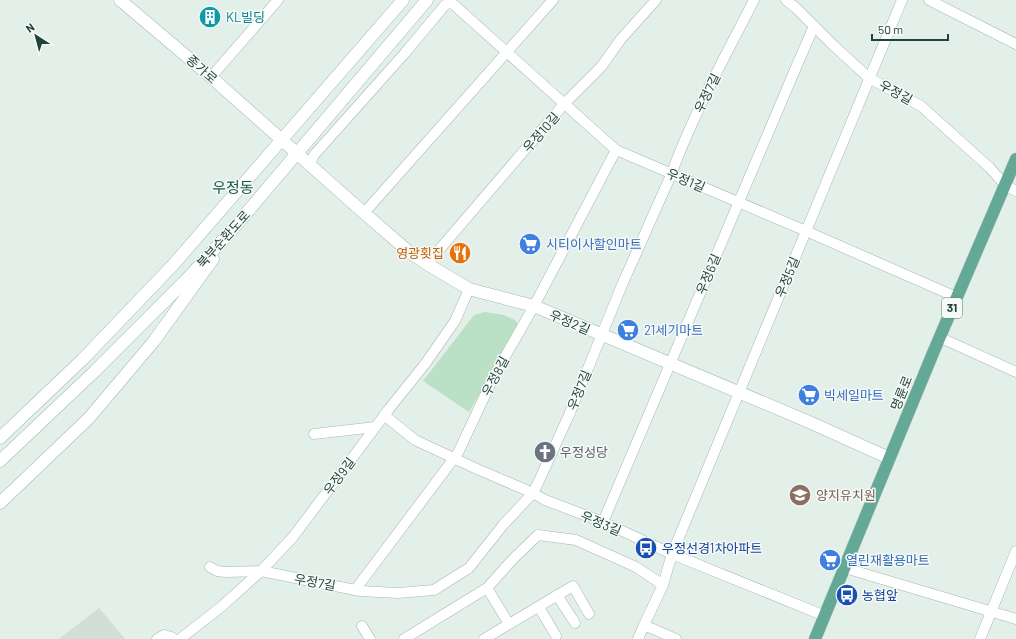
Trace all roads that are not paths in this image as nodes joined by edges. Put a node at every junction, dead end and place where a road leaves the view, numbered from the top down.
1 (120, 0) edge
2 (278, 0) edge
3 (403, 0) edge
4 (427, 0) edge
5 (553, 0) edge
6 (656, 0) edge
7 (754, 0) edge
8 (786, 0) edge
9 (902, 0) edge
10 (929, 0) edge
11 (814, 26) junction
12 (1016, 44) edge
13 (506, 53) junction
14 (211, 77) junction
15 (869, 78) junction
16 (564, 104) junction
17 (281, 141) junction
18 (616, 150) junction
19 (296, 154) junction
20 (1016, 159) edge
21 (309, 166) junction
22 (671, 174) junction
23 (1005, 185) junction
24 (1016, 191) edge
25 (738, 202) junction
26 (364, 214) junction
27 (232, 230) junction
28 (806, 231) junction
29 (427, 264) junction
30 (469, 289) junction
31 (956, 297) junction
32 (534, 306) junction
33 (601, 335) junction
34 (939, 338) junction
35 (670, 364) junction
36 (1016, 372) edge
37 (739, 393) junction
38 (384, 415) junction
39 (375, 427) junction
40 (314, 434) dead end
41 (0, 438) edge
42 (454, 458) junction
43 (889, 458) junction
44 (0, 461) edge
45 (533, 493) junction
46 (0, 503) edge
47 (603, 522) junction
48 (1016, 551) edge
49 (672, 554) junction
50 (210, 567) dead end
51 (845, 568) junction
52 (261, 571) junction
53 (663, 585) junction
54 (487, 588) junction
55 (355, 590) junction
56 (557, 595) junction
57 (539, 607) junction
58 (992, 611) junction
59 (589, 614) dead end
60 (825, 616) junction
61 (1016, 619) edge
62 (575, 623) dead end
63 (509, 624) junction
64 (644, 625) junction
65 (362, 626) dead end
66 (556, 636) dead end
67 (157, 639) edge
68 (174, 639) edge
69 (180, 639) edge
70 (370, 639) edge
71 (404, 639) edge
72 (484, 639) edge
73 (638, 639) edge
74 (676, 639) edge
75 (815, 639) edge
76 (980, 639) edge

1 - 14 main road, 종가로
2 - 14 street
3 - 17 main road, 북부순환도로
4 - 19 main road, 북부순환도로
5 - 13 street
6 - 16 street, 우정10길
7 - 22 street, 우정7길
8 - 11 street, 우정길
9 - 15 street, 우정5길
10 - 12 street
11 - 15 street, 우정길
11 - 25 street, 우정6길
13 - 16 street, 우정1길
13 - 21 street, 우정1길
13 - 26 street
14 - 17 main road, 종가로
15 - 23 street, 우정길
15 - 28 street, 우정5길
16 - 18 street, 우정1길
16 - 29 street, 우정10길
17 - 19 main road, 우정2길
17 - 41 main road, 북부순환도로
18 - 22 street, 우정1길
18 - 32 street, 우정8길
19 - 21 main road, 우정2길
19 - 27 main road, 북부순환도로
20 - 23 main road, 명륜로 / 31
21 - 26 main road, 우정2길
22 - 25 street, 우정1길
22 - 33 street, 우정7길
23 - 24 street, 우정길
23 - 31 main road, 명륜로 / 31
25 - 28 street, 우정1길
25 - 35 street, 우정6길
26 - 29 main road, 우정2길
27 - 44 main road, 북부순환도로
27 - 46 main road
28 - 31 street, 우정1길
28 - 37 street, 우정5길
29 - 30 main road, 우정2길
30 - 32 main road, 우정2길
30 - 38 street, 우정9길
31 - 34 main road, 명륜로 / 31
32 - 33 main road, 우정2길
32 - 42 street, 우정8길
33 - 35 main road, 우정2길
33 - 45 street, 우정7길
34 - 36 street
34 - 43 main road, 명륜로 / 31
35 - 37 main road, 우정2길
35 - 47 street, 우정6길
37 - 43 main road, 우정2길
37 - 49 street, 우정5길
38 - 39 street, 우정9길
38 - 42 street, 우정3길
39 - 40 street
39 - 52 street, 우정9길
42 - 45 street, 우정3길
42 - 55 street, 우정8길
43 - 51 main road, 명륜로 / 31
45 - 47 street, 우정3길
45 - 55 street, 우정7길
47 - 49 street, 우정3길
48 - 58 street
49 - 53 street, 우정5길
49 - 60 street, 우정3길
50 - 52 street, 우정7길
51 - 58 street
51 - 60 main road, 명륜로 / 31
52 - 55 street, 우정7길
52 - 69 street, 우정9길
53 - 54 street
53 - 64 street, 우정5길
54 - 63 street
54 - 71 street
56 - 57 street
56 - 59 street
56 - 62 street
57 - 63 street
57 - 66 street
58 - 61 street
58 - 76 street
60 - 75 main road, 명륜로 / 31
63 - 72 street
64 - 73 street, 우정5길
64 - 74 street
65 - 70 street
67 - 68 street

